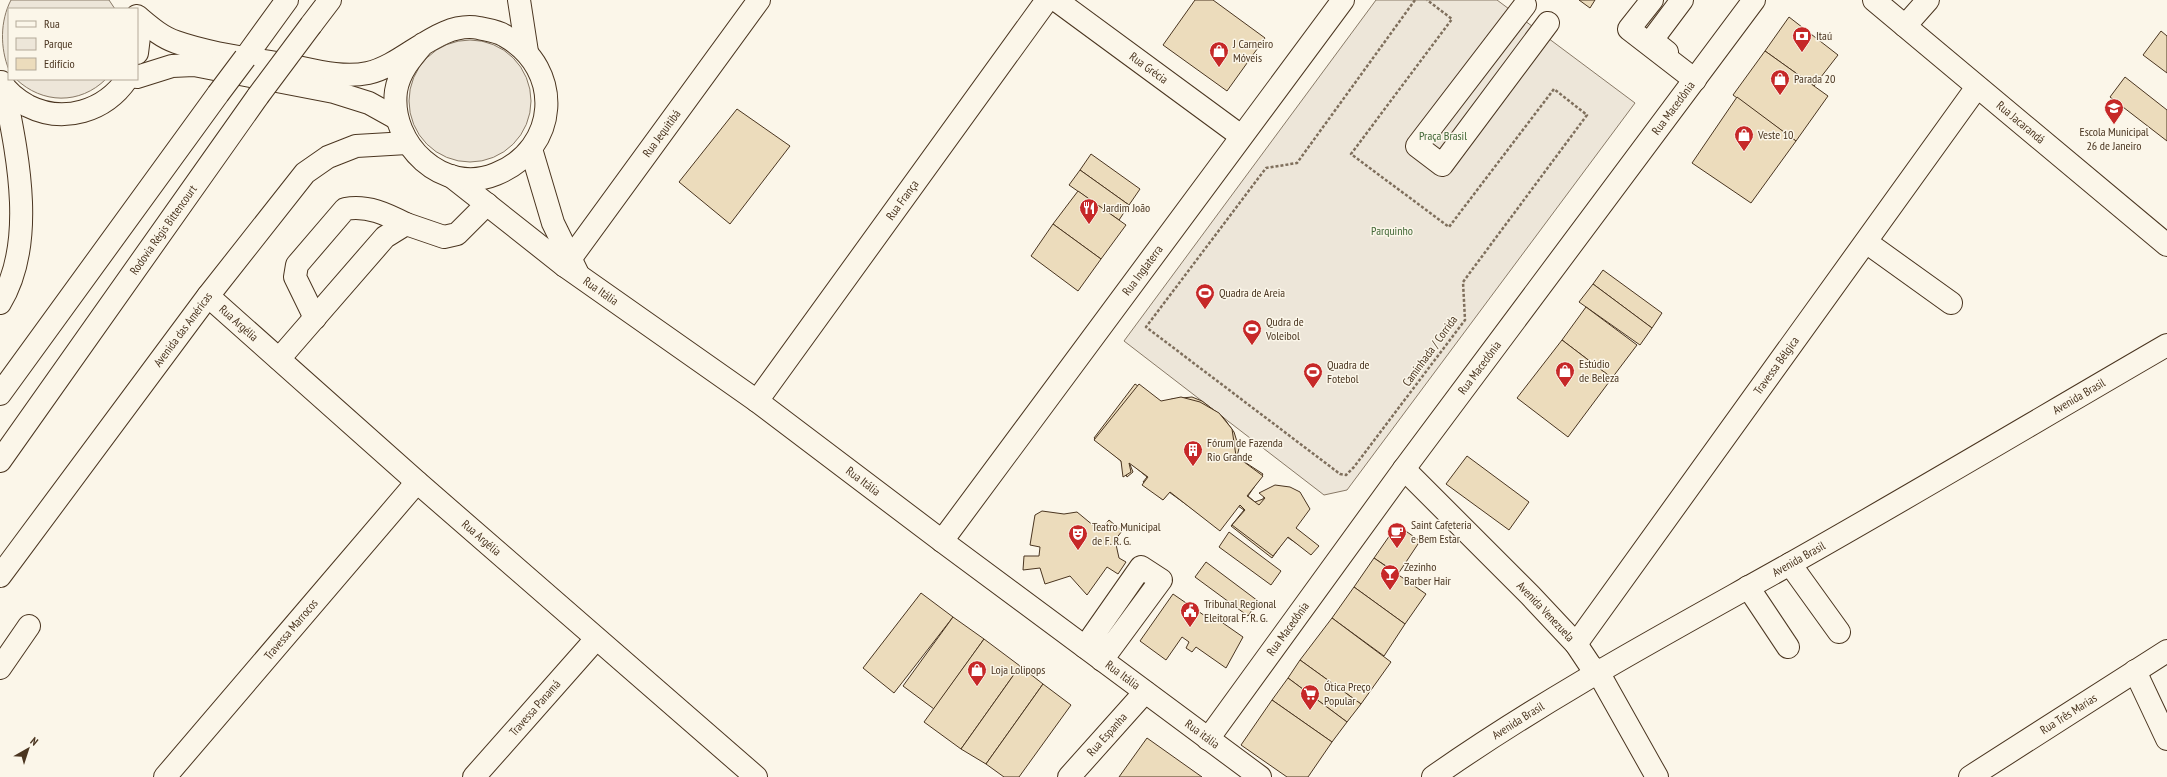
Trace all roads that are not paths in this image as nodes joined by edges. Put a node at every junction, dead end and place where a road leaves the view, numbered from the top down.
1 (330, 0) edge
2 (519, 0) edge
3 (759, 0) edge
4 (1047, 0) edge
5 (1056, 0) edge
6 (1343, 0) edge
7 (1652, 0) edge
8 (1682, 0) edge
9 (1754, 0) edge
10 (1874, 0) edge
11 (1928, 0) edge
12 (1525, 6) dead end
13 (280, 8) edge
14 (138, 17) edge
15 (1548, 23) dead end
16 (1905, 26) junction
17 (138, 31) edge
18 (423, 44) junction
19 (138, 45) edge
20 (527, 52) junction
21 (138, 77) edge
22 (1696, 78) junction
23 (129, 80) edge
24 (2, 84) edge
25 (1977, 87) junction
26 (396, 118) junction
27 (1242, 136) junction
28 (407, 143) junction
29 (531, 149) junction
30 (450, 176) junction
31 (486, 204) junction
32 (406, 224) junction
33 (1866, 242) junction
34 (2167, 245) edge
35 (572, 267) junction
36 (208, 296) junction
37 (0, 303) edge
38 (1951, 303) dead end
39 (315, 318) junction
40 (2167, 344) edge
41 (279, 359) junction
42 (0, 394) edge
43 (757, 401) junction
44 (0, 461) edge
45 (1404, 469) junction
46 (417, 482) junction
47 (942, 541) junction
48 (1790, 564) junction
49 (0, 576) edge
50 (1748, 587) junction
51 (29, 626) dead end
52 (1839, 632) dead end
53 (596, 639) junction
54 (1576, 644) junction
55 (1084, 647) junction
56 (1788, 647) dead end
57 (2167, 651) edge
58 (1102, 660) junction
59 (0, 668) edge
60 (1598, 672) junction
61 (2135, 672) junction
62 (1145, 692) junction
63 (1208, 739) junction
64 (2167, 739) edge
65 (165, 777) edge
66 (474, 777) edge
67 (756, 777) edge
68 (1069, 777) edge
69 (1260, 777) edge
70 (1433, 777) edge
71 (1657, 777) edge
72 (1970, 777) edge

1 - 44 main road, Rodovia Régis Bittencourt, bridge
2 - 20 main road
3 - 35 main road, Rua Jequitibá
4 - 43 main road, Rua França
5 - 27 main road, Rua Grécia
6 - 27 main road, Rua Inglaterra
7 - 22 main road
8 - 22 main road
9 - 22 main road, Rua Macedônia
10 - 16 main road, Rua Jacarandá
11 - 16 main road
12 - 15 main road
13 - 42 main road, bridge
14 - 18 main road
16 - 25 main road, Rua Jacarandá
17 - 19 main road
18 - 20 main road
18 - 26 main road
20 - 29 main road
21 - 26 main road
22 - 45 main road, Rua Macedônia
23 - 24 main road
24 - 37 main road
25 - 33 main road, Travessa Bélgica
25 - 34 main road, Rua Jacarandá
26 - 28 main road
27 - 47 main road, Rua Inglaterra
28 - 30 main road
28 - 36 main road, Avenida das Américas
29 - 30 main road
29 - 35 main road, Rua Itália
30 - 31 main road, Rua Itália
31 - 32 main road
31 - 35 main road, Rua Itália
32 - 39 main road
32 - 39 main road
33 - 38 main road
33 - 54 main road, Travessa Bélgica
35 - 43 main road, Rua Itália
36 - 41 main road, Rua Argélia
36 - 49 main road, Avenida das Américas
39 - 41 main road
40 - 48 main road, Avenida Brasil
41 - 46 main road, Rua Argélia
43 - 47 main road, Rua Itália
45 - 54 main road, Avenida Venezuela
45 - 63 main road, Rua Macedônia
46 - 53 main road, Rua Argélia
46 - 65 main road, Travessa Marrocos
47 - 55 main road, Rua Itália
48 - 50 main road, Avenida Brasil
48 - 52 main road
50 - 56 main road
50 - 60 main road, Avenida Brasil
51 - 59 main road
53 - 66 main road, Travessa Panamá
53 - 67 main road, Rua Argélia
54 - 60 main road, Avenida Venezuela
55 - 58 main road, Rua Itália
55 - 58 main road
57 - 61 main road, Rua Três Marias
58 - 62 main road, Rua Itália
60 - 70 main road, Avenida Brasil
60 - 71 main road, Avenida Venezuela
61 - 64 main road
61 - 72 main road, Rua Três Marias
62 - 63 main road, Rua itália
62 - 68 main road, Rua Espanha
63 - 69 main road, Rua itália

